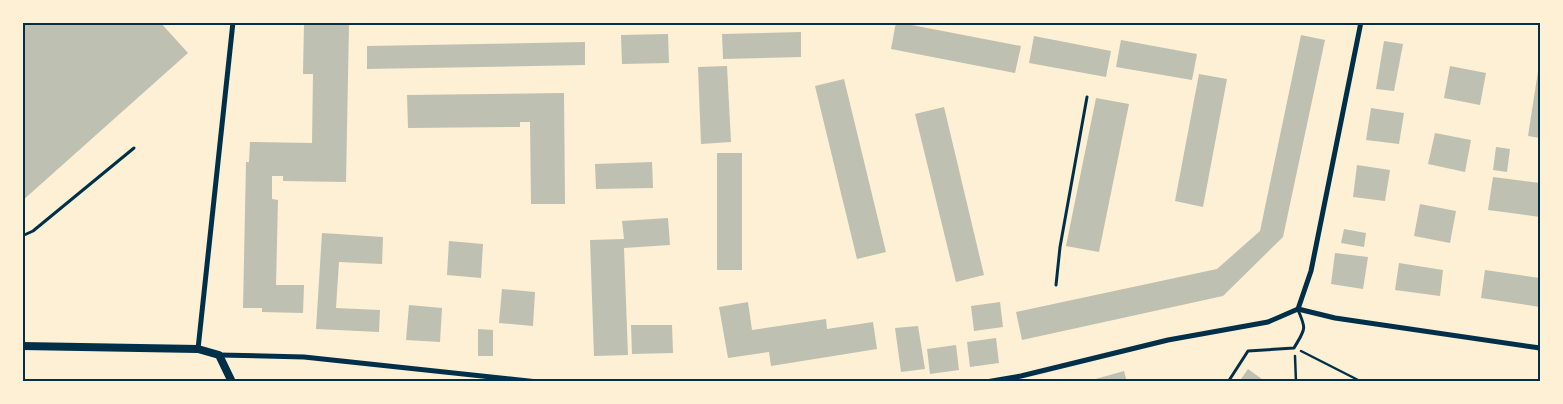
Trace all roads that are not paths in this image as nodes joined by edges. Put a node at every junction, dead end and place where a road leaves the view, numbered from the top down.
1 (233, 22) edge
2 (1361, 22) edge
3 (1087, 97) dead end
4 (134, 148) dead end
5 (22, 236) edge
6 (1056, 285) dead end
7 (1298, 309) junction
8 (22, 346) edge
9 (1540, 348) edge
10 (198, 349) junction
11 (218, 355) junction
12 (232, 382) edge
13 (538, 382) edge
14 (986, 382) edge
15 (1228, 382) edge

1 - 10 street
2 - 7 street
3 - 6 lane
4 - 5 lane
7 - 9 street
7 - 14 street
7 - 15 lane
8 - 10 street
10 - 11 street
11 - 12 street
11 - 13 street

